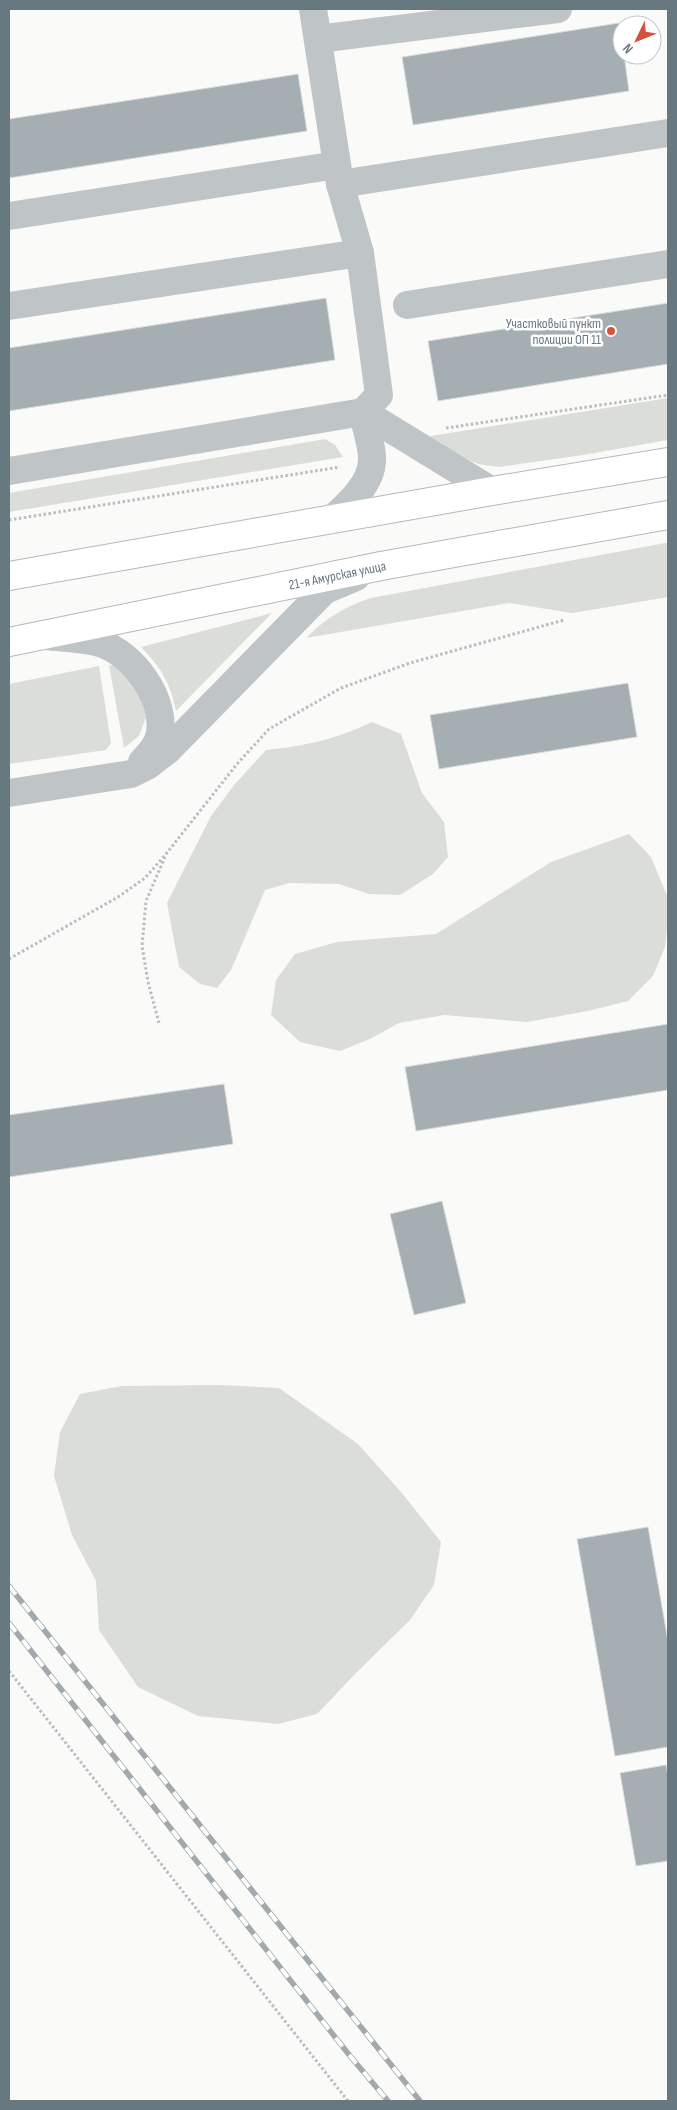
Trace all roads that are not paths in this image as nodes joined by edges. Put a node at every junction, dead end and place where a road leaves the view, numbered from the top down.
1 (313, 9) edge
2 (558, 9) edge
3 (318, 40) junction
4 (668, 133) edge
5 (338, 175) junction
6 (9, 216) edge
7 (360, 253) junction
8 (668, 264) edge
9 (407, 305) dead end
10 (9, 306) edge
11 (363, 412) junction
12 (668, 462) edge
13 (9, 471) edge
14 (492, 491) junction
15 (668, 515) edge
16 (333, 518) junction
17 (381, 566) junction
18 (9, 576) edge
19 (44, 635) junction
20 (9, 642) edge
21 (131, 774) junction
22 (9, 793) edge

1 - 3 street
2 - 3 street
3 - 5 street
4 - 5 street
5 - 6 street
5 - 7 street
7 - 10 street
7 - 11 street
8 - 9 street
11 - 13 street
11 - 14 street
11 - 16 street
12 - 14 main road
14 - 16 main road
15 - 17 main road, 21-я Амурская улица
16 - 18 main road
17 - 19 main road, 21-я Амурская улица
17 - 21 street
19 - 20 main road, 21-я Амурская улица
19 - 21 street
21 - 22 street

